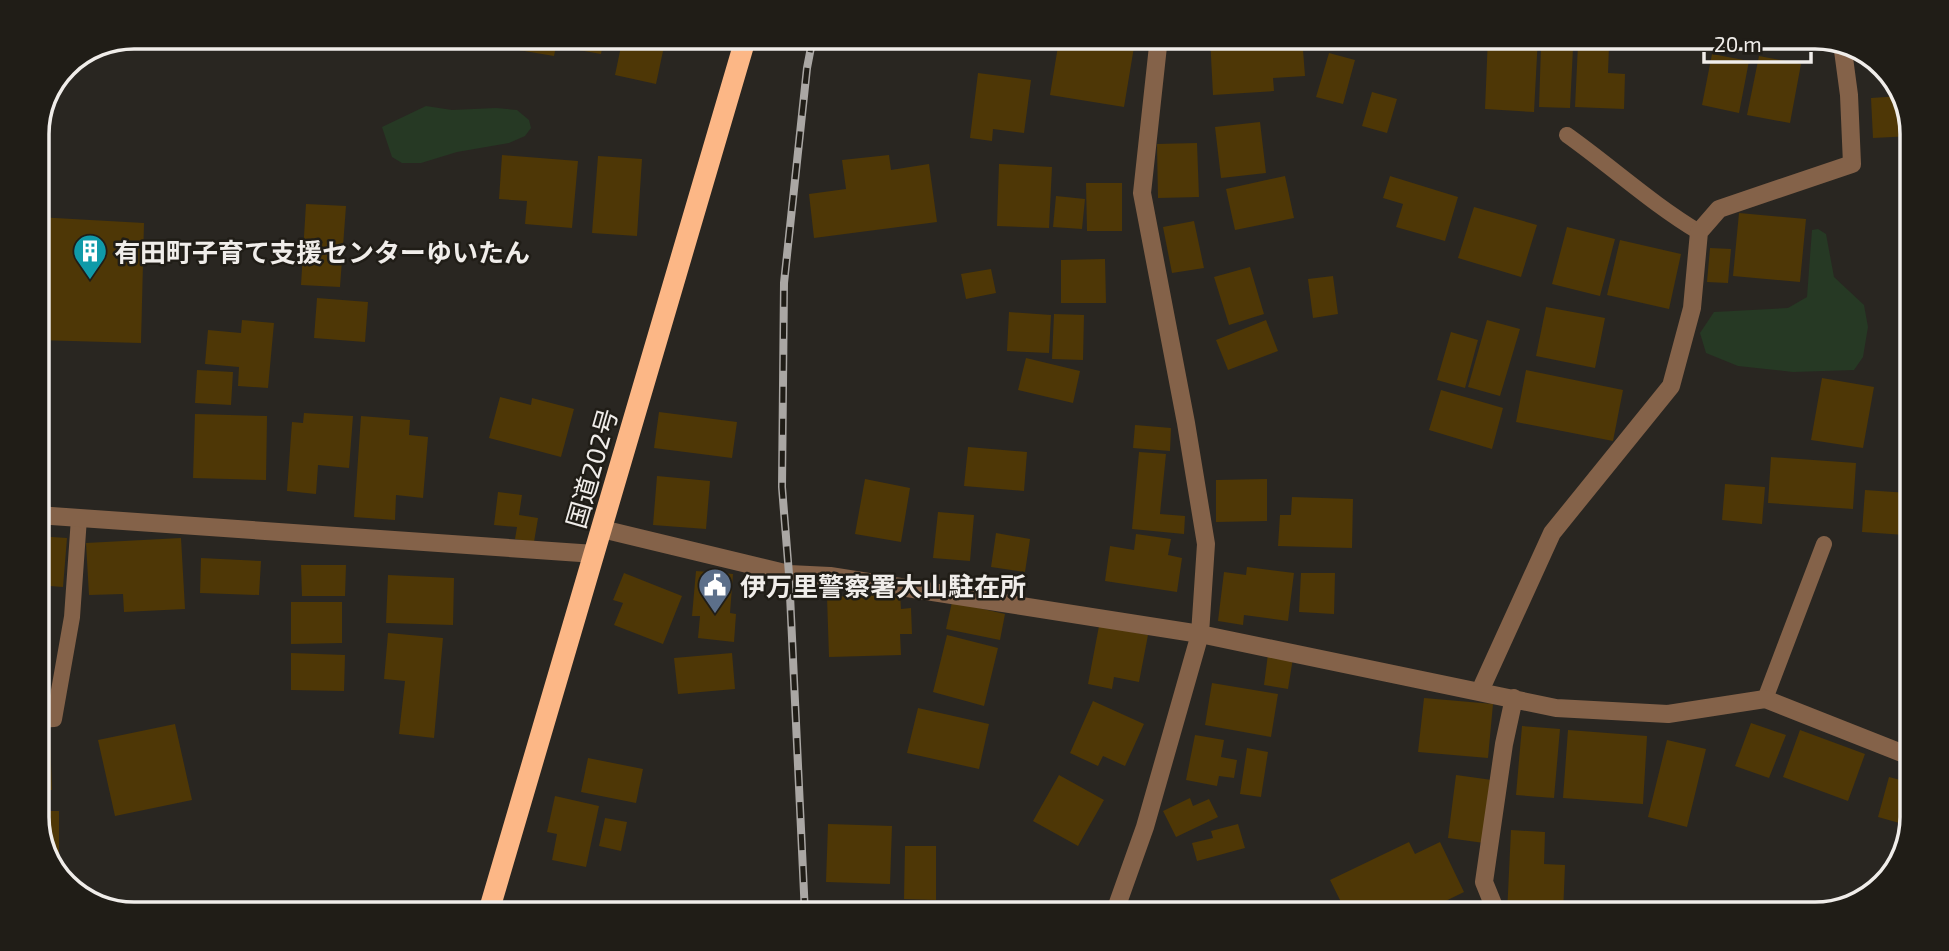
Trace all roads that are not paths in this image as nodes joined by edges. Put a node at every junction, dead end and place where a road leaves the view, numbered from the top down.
1 (742, 49) edge
2 (1158, 49) edge
3 (1844, 55) edge
4 (1567, 135) dead end
5 (1699, 232) junction
6 (49, 516) edge
7 (79, 518) junction
8 (602, 528) junction
9 (1824, 544) dead end
10 (595, 554) junction
11 (1200, 634) junction
12 (1480, 691) junction
13 (1514, 698) junction
14 (1765, 699) junction
15 (49, 719) edge
16 (1900, 752) edge
17 (492, 902) edge
18 (1118, 902) edge
19 (1492, 902) edge

1 - 8 highway, 国道202号
2 - 11 street
3 - 5 street
4 - 5 lane
5 - 12 street
6 - 7 street
7 - 10 street
7 - 15 lane
8 - 10 highway, 国道202号
8 - 11 street
9 - 14 lane
10 - 17 highway, 国道202号
11 - 12 street
11 - 18 street
12 - 13 street
13 - 14 street
13 - 19 street
14 - 16 street

